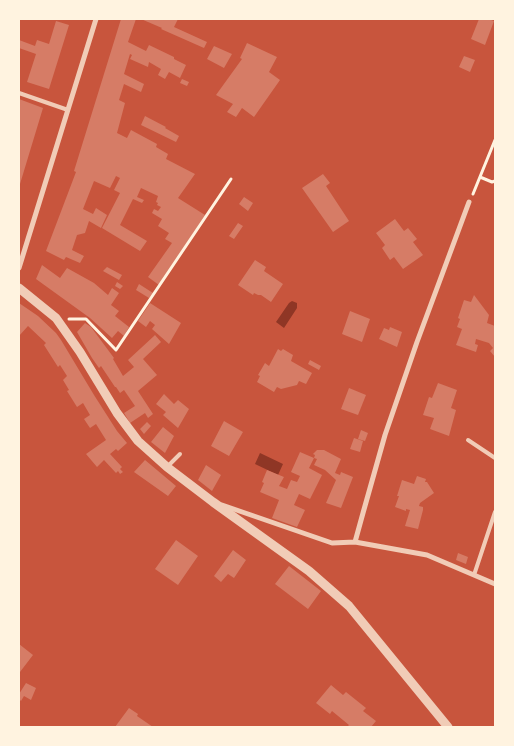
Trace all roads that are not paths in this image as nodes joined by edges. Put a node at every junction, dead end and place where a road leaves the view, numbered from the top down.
1 (96, 19) edge
2 (19, 93) edge
3 (68, 110) junction
4 (470, 202) road end
5 (19, 268) edge
6 (19, 288) edge
7 (468, 440) dead end
8 (180, 454) dead end
9 (495, 458) edge
10 (167, 467) junction
11 (213, 502) junction
12 (495, 512) edge
13 (355, 542) junction
14 (474, 575) junction
15 (495, 584) edge
16 (448, 727) edge

1 - 3 street
2 - 3 lane
3 - 5 street
4 - 13 street
6 - 10 street
7 - 9 lane
8 - 10 lane
10 - 11 street
11 - 13 street
11 - 16 street
12 - 14 lane
13 - 14 street
14 - 15 street

